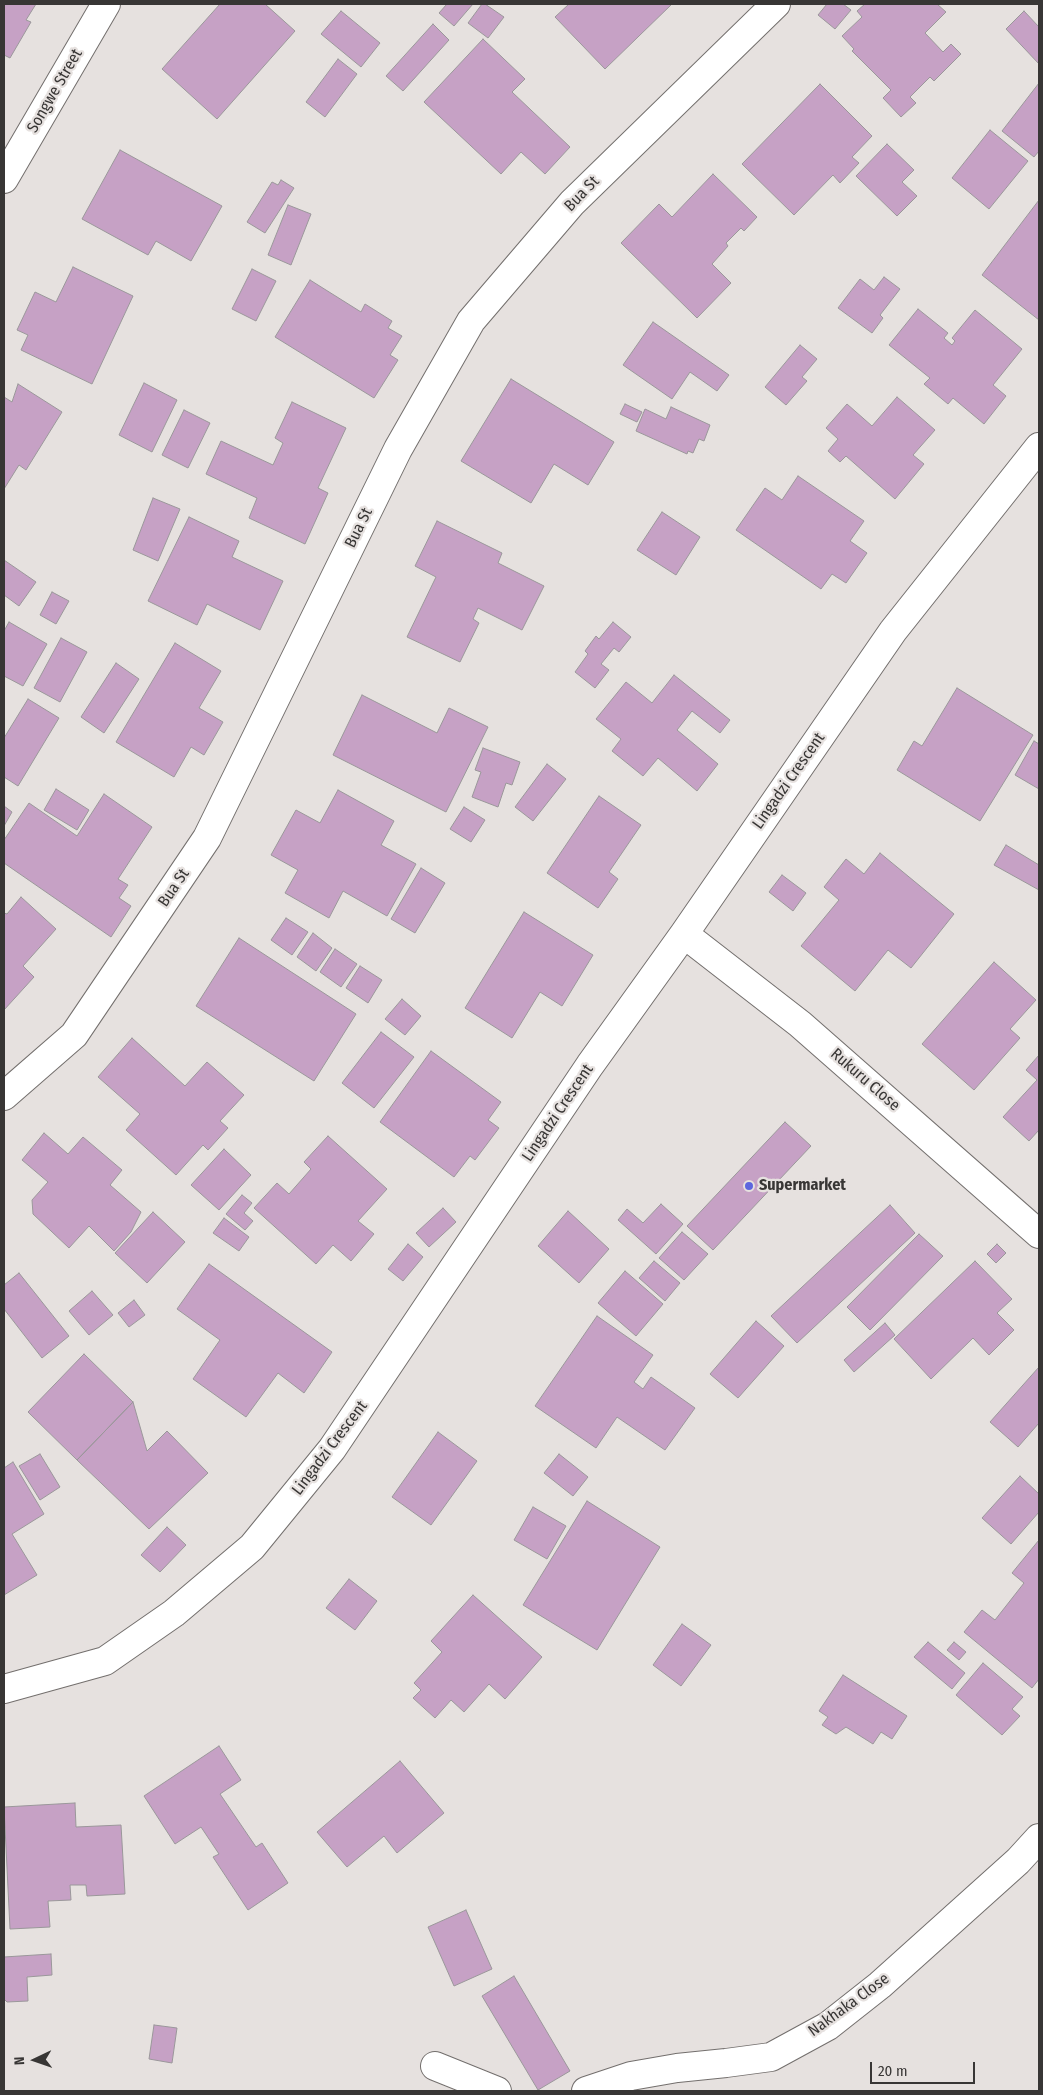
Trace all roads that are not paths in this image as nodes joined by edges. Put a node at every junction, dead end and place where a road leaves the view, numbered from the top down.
1 (106, 4) edge
2 (776, 4) edge
3 (4, 179) edge
4 (1039, 447) edge
5 (684, 934) junction
6 (4, 1096) edge
7 (1039, 1234) edge
8 (4, 1689) edge
9 (1039, 1838) edge
10 (436, 2066) dead end
11 (497, 2091) edge
12 (586, 2091) edge

1 - 3 street, Songwe Street
2 - 6 street, Bua St
4 - 5 street, Lingadzi Crescent
5 - 7 street, Rukuru Close
5 - 8 street, Lingadzi Crescent
9 - 12 street, Nakhaka Close
10 - 11 street

